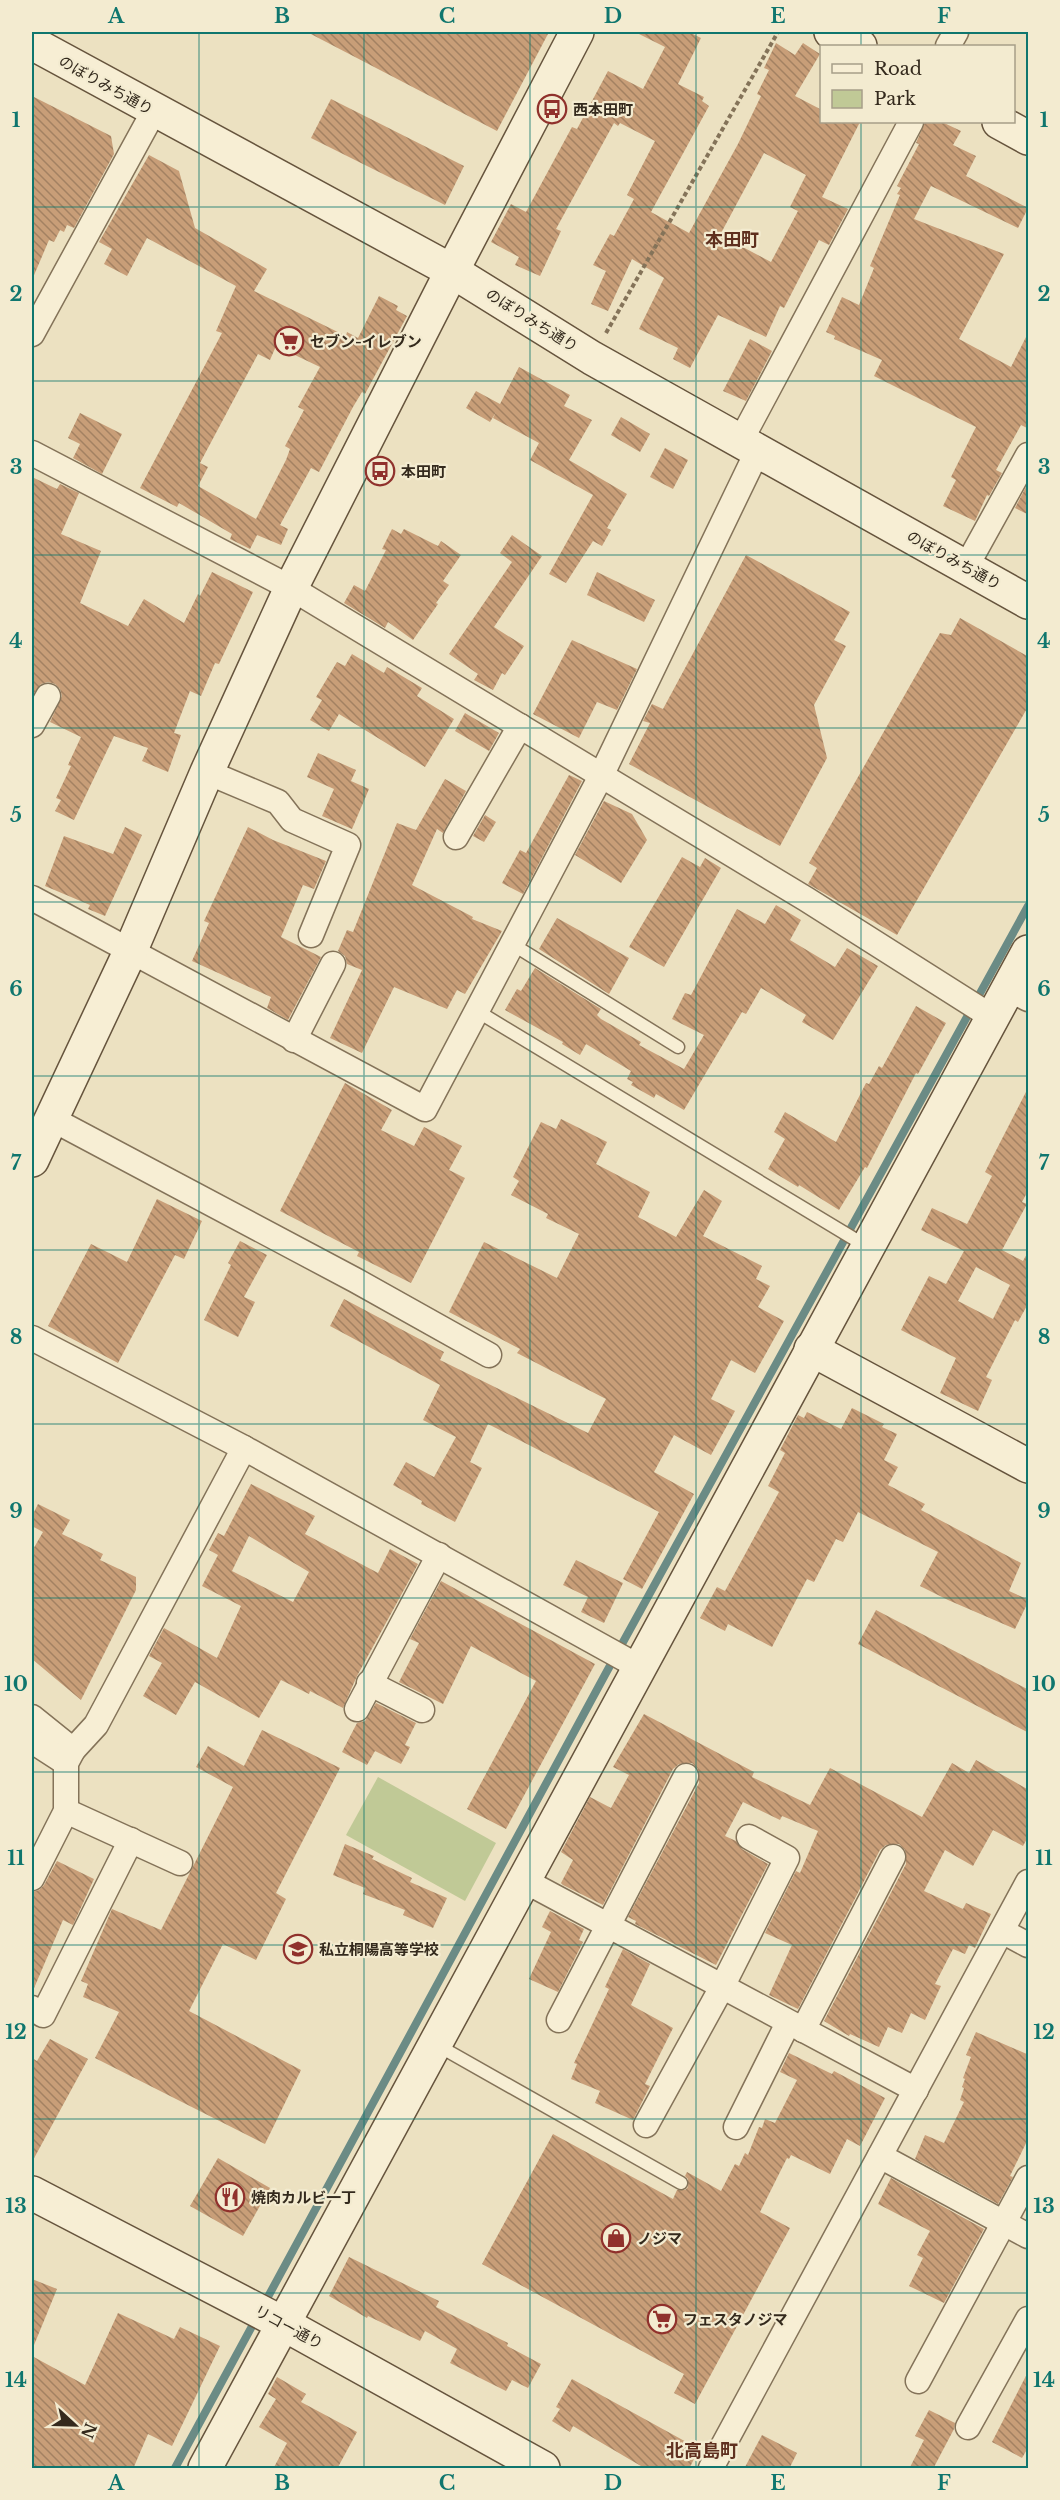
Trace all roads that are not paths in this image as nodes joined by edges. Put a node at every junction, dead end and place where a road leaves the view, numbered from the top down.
1 (577, 32) edge
2 (831, 32) edge
3 (32, 44) edge
4 (858, 45) edge
5 (154, 111) junction
6 (910, 123) edge
7 (1001, 123) edge
8 (1029, 138) edge
9 (452, 271) junction
10 (32, 334) edge
11 (749, 445) junction
12 (32, 453) edge
13 (1029, 455) edge
14 (966, 567) junction
15 (291, 588) junction
16 (1029, 602) edge
17 (48, 696) dead end
18 (32, 724) edge
19 (520, 726) junction
20 (207, 772) junction
21 (601, 776) junction
22 (456, 837) dead end
23 (32, 898) edge
24 (311, 935) dead end
25 (512, 944) junction
26 (130, 952) junction
27 (1029, 952) edge
28 (333, 964) dead end
29 (1018, 994) edge
30 (477, 1011) junction
31 (992, 1017) junction
32 (294, 1040) junction
33 (678, 1047) dead end
34 (52, 1119) junction
35 (32, 1160) edge
36 (867, 1246) junction
37 (32, 1338) edge
38 (811, 1349) junction
39 (489, 1355) dead end
40 (244, 1448) junction
41 (1029, 1466) edge
42 (439, 1555) junction
43 (641, 1668) junction
44 (369, 1683) junction
45 (357, 1709) dead end
46 (422, 1710) dead end
47 (32, 1717) edge
48 (32, 1741) edge
49 (69, 1757) junction
50 (686, 1776) dead end
51 (66, 1811) junction
52 (749, 1837) dead end
53 (131, 1840) junction
54 (893, 1857) dead end
55 (180, 1863) dead end
56 (32, 1878) edge
57 (525, 1881) junction
58 (1029, 1882) edge
59 (608, 1925) junction
60 (1002, 1931) junction
61 (1029, 1945) edge
62 (722, 1987) junction
63 (32, 2008) edge
64 (560, 2020) dead end
65 (795, 2027) junction
66 (436, 2044) junction
67 (916, 2090) junction
68 (646, 2125) dead end
69 (736, 2127) dead end
70 (880, 2156) junction
71 (1029, 2178) edge
72 (681, 2183) dead end
73 (32, 2193) edge
74 (1005, 2223) junction
75 (1029, 2236) edge
76 (1029, 2319) edge
77 (282, 2323) junction
78 (918, 2381) dead end
79 (968, 2427) dead end
80 (205, 2469) edge
81 (543, 2469) edge
82 (711, 2469) edge

1 - 9 street
2 - 4 street
3 - 5 street, のぼりみち通り
5 - 9 street, のぼりみち通り
5 - 10 street
6 - 11 street
7 - 8 street
9 - 11 street, のぼりみち通り
9 - 15 street
11 - 14 street, のぼりみち通り
11 - 21 street
12 - 15 street
13 - 14 street
14 - 16 street, のぼりみち通り
15 - 19 street
15 - 20 street
17 - 18 street
19 - 21 street
19 - 22 street
20 - 24 street
20 - 26 street
21 - 25 street
21 - 31 street
23 - 26 street
25 - 30 street
25 - 33 lane
26 - 32 street
26 - 34 street
27 - 29 street
28 - 32 street
29 - 31 street
30 - 32 street
30 - 36 lane
31 - 36 street
34 - 35 street
34 - 39 street
36 - 38 street
37 - 40 street
38 - 41 street
38 - 43 street
40 - 42 street
40 - 49 street
42 - 43 street
42 - 44 street
43 - 57 street
44 - 45 street
44 - 46 street
47 - 49 street
48 - 49 street
49 - 51 street
50 - 59 street
51 - 53 street
51 - 56 street
52 - 62 street
53 - 55 street
53 - 63 street
54 - 65 street
57 - 59 street
57 - 66 street
58 - 60 street
59 - 62 street
59 - 64 street
60 - 61 street
60 - 67 street
62 - 65 street
62 - 68 street
65 - 67 street
65 - 69 street
66 - 72 lane
66 - 77 street
67 - 70 street
70 - 74 street
70 - 82 street
71 - 74 street
73 - 77 street, リコー通り
74 - 75 street
74 - 78 street
76 - 79 street
77 - 80 street
77 - 81 street, リコー通り

